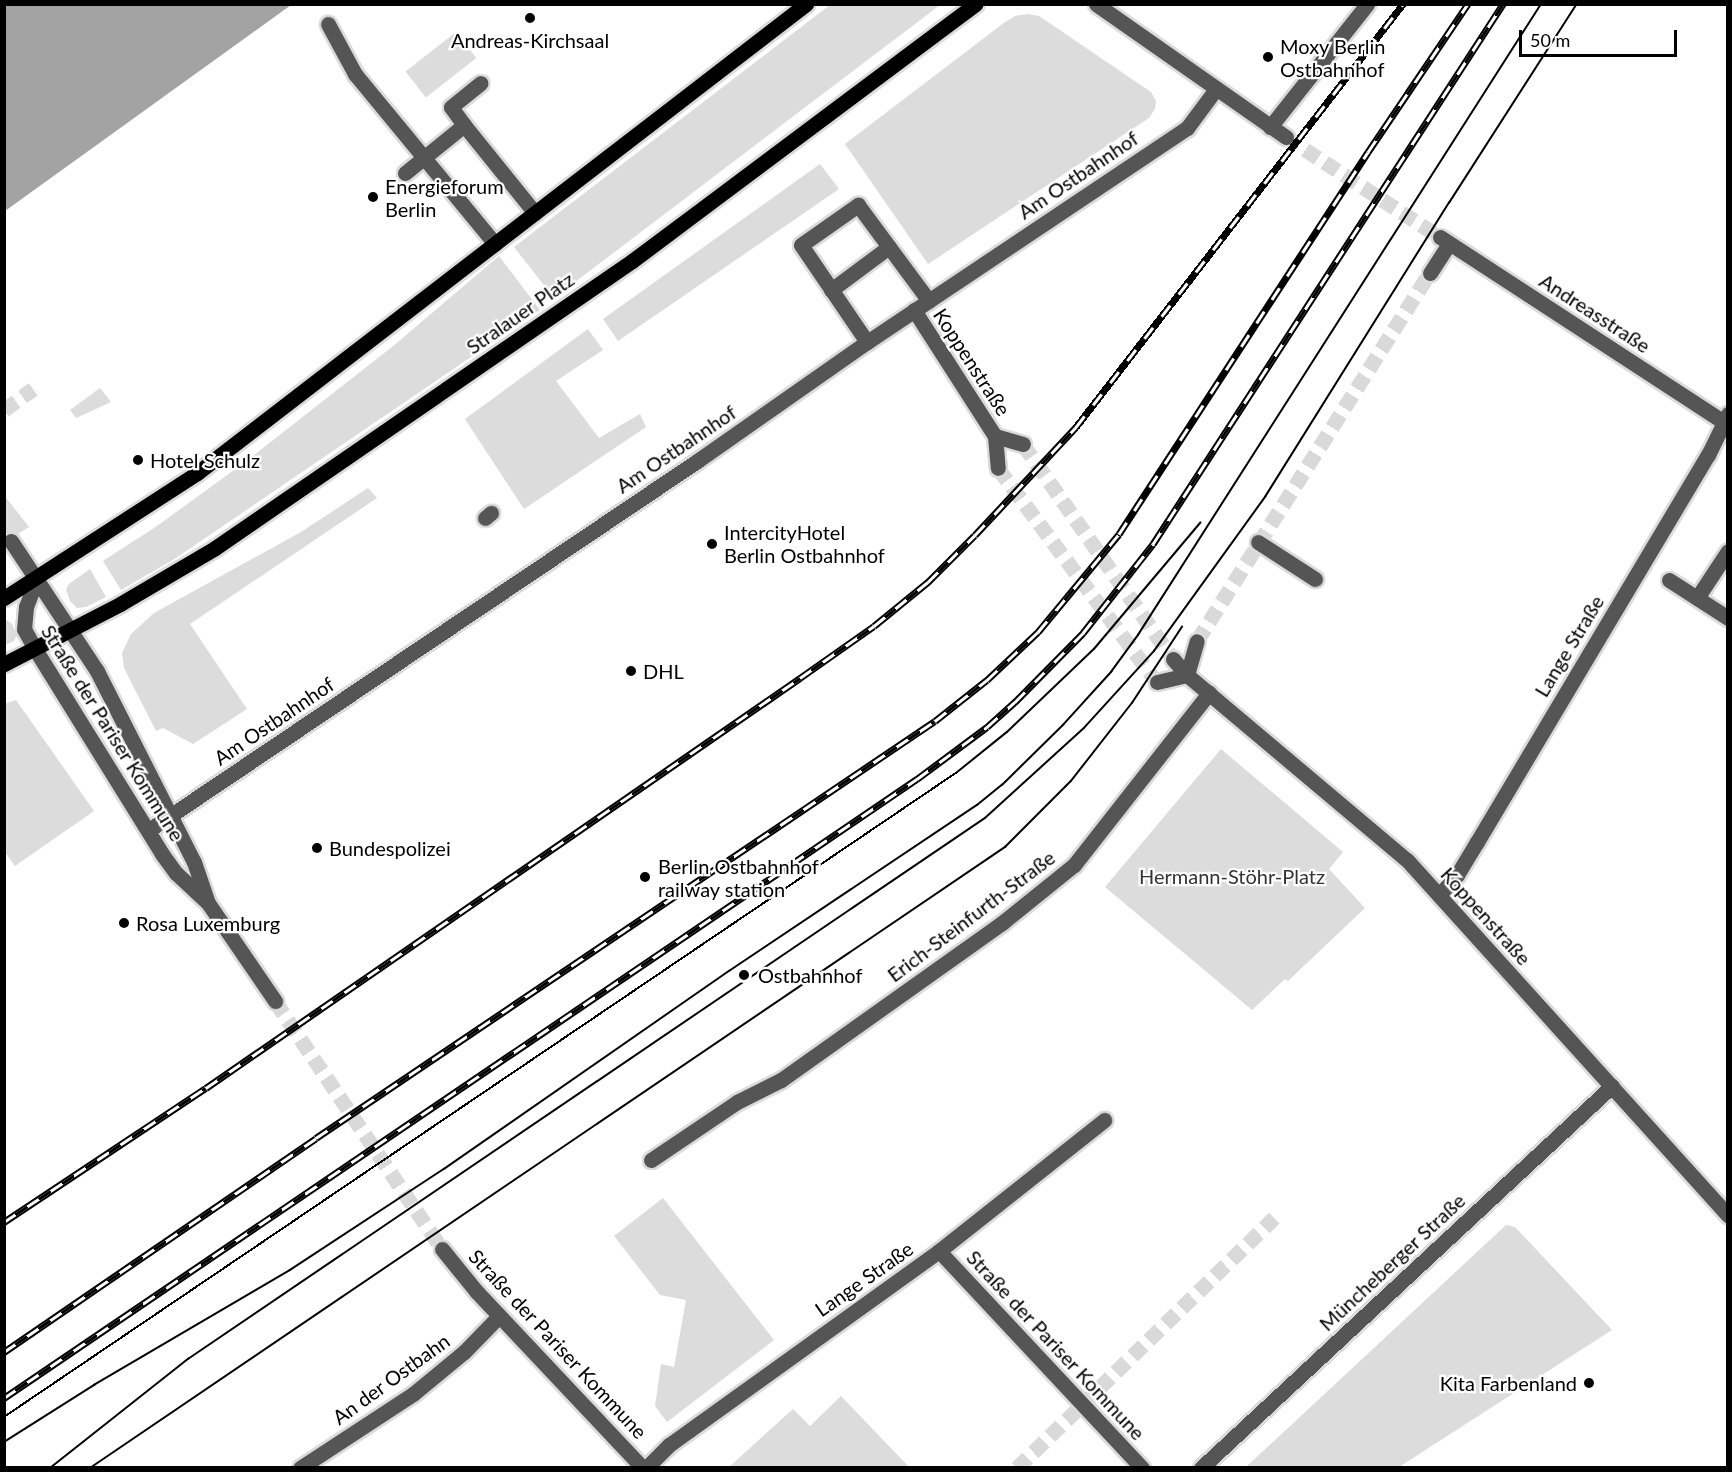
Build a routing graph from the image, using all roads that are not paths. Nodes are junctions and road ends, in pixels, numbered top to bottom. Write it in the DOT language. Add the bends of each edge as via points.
graph roads {
  1 [pos="806,4"];
  2 [pos="975,4"];
  3 [pos="1096,4"];
  4 [pos="1367,4"];
  5 [pos="328,24"];
  6 [pos="481,83"];
  7 [pos="1215,89"];
  8 [pos="464,125"];
  9 [pos="1270,127"];
  10 [pos="1286,137"];
  11 [pos="423,158"];
  12 [pos="405,173"];
  13 [pos="535,213"];
  14 [pos="495,244"];
  15 [pos="889,247"];
  16 [pos="1430,273"];
  17 [pos="831,290"];
  18 [pos="929,301"];
  19 [pos="914,310"];
  20 [pos="867,342"];
  21 [pos="1726,420"];
  22 [pos="995,436"];
  23 [pos="1023,444"];
  24 [pos="998,468"];
  25 [pos="11,541"];
  26 [pos="1258,542"];
  27 [pos="1728,551"];
  28 [pos="37,578"];
  29 [pos="1315,579"];
  30 [pos="1669,580"];
  31 [pos="4,598"];
  32 [pos="1697,598"];
  33 [pos="1728,618"];
  34 [pos="72,630"];
  35 [pos="1197,641"];
  36 [pos="35,649"];
  37 [pos="1173,659"];
  38 [pos="4,664"];
  39 [pos="1186,675"];
  40 [pos="1157,682"];
  41 [pos="1209,693"];
  42 [pos="169,816"];
  43 [pos="148,830"];
  44 [pos="1439,895"];
  45 [pos="208,903"];
  46 [pos="275,1001"];
  47 [pos="1612,1086"];
  48 [pos="1104,1120"];
  49 [pos="651,1161"];
  50 [pos="1728,1215"];
  51 [pos="442,1249"];
  52 [pos="939,1251"];
  53 [pos="499,1316"];
  54 [pos="300,1467"];
  55 [pos="644,1467"];
  56 [pos="1142,1467"];
  57 [pos="1201,1467"];
  1 -- 13 [label="main road"];
  2 -- 34 [label="main road, Stralauer Platz" via="690,219 561,310 215,548"];
  3 -- 7 [label="street"];
  4 -- 9 [label="street"];
  5 -- 11 [label="street" via="355,74"];
  6 -- 8 [label="street" via="451,107"];
  7 -- 9 [label="street"];
  7 -- 18 [label="street, Am Ostbahnhof" via="1187,128"];
  8 -- 11 [label="street"];
  8 -- 13 [label="street"];
  9 -- 10 [label="street"];
  11 -- 12 [label="street"];
  11 -- 14 [label="street"];
  13 -- 14 [label="main road"];
  14 -- 28 [label="main road" via="197,473"];
  15 -- 17 [label="street"];
  15 -- 17 [label="street" via="858,205 801,245"];
  15 -- 18 [label="street"];
  16 -- 21 [label="street, Andreasstraße" via="1444,240"];
  17 -- 20 [label="street"];
  18 -- 19 [label="street, Am Ostbahnhof"];
  19 -- 20 [label="street, Am Ostbahnhof"];
  19 -- 22 [label="street, Koppenstraße"];
  20 -- 42 [label="street, Am Ostbahnhof"];
  21 -- 44 [label="street, Lange Straße" via="1477,842"];
  22 -- 23 [label="street, Koppenstraße"];
  22 -- 24 [label="street, Koppenstraße"];
  25 -- 28 [label="street"];
  26 -- 29 [label="street"];
  27 -- 32 [label="street"];
  28 -- 31 [label="main road"];
  28 -- 34 [label="street, Straße der Pariser Kommune"];
  28 -- 36 [label="street, Straße der Pariser Kommune" via="26,607 24,629"];
  30 -- 32 [label="street"];
  32 -- 33 [label="street"];
  34 -- 36 [label="main road, Stralauer Platz"];
  34 -- 42 [label="street, Straße der Pariser Kommune" via="98,671"];
  35 -- 39 [label="street"];
  36 -- 38 [label="main road, Stralauer Platz"];
  36 -- 43 [label="street, Straße der Pariser Kommune"];
  37 -- 39 [label="street, Koppenstraße"];
  39 -- 40 [label="street"];
  39 -- 41 [label="street, Koppenstraße"];
  41 -- 44 [label="street, Koppenstraße" via="1407,860"];
  41 -- 49 [label="street, Erich-Steinfurth-Straße" via="1074,865 1002,923 781,1080 737,1102"];
  42 -- 43 [label="street, Am Ostbahnhof"];
  42 -- 45 [label="street, Straße der Pariser Kommune" via="194,862"];
  43 -- 45 [label="street, Straße der Pariser Kommune" via="176,873"];
  44 -- 47 [label="street, Koppenstraße"];
  45 -- 46 [label="street, Straße der Pariser Kommune"];
  47 -- 50 [label="street, Koppenstraße"];
  47 -- 57 [label="street, Müncheberger Straße"];
  48 -- 52 [label="street, Lange Straße"];
  51 -- 53 [label="street, Straße der Pariser Kommune"];
  52 -- 55 [label="street, Lange Straße"];
  52 -- 56 [label="street, Straße der Pariser Kommune"];
  53 -- 54 [label="street, An der Ostbahn" via="429,1381"];
  53 -- 55 [label="street, Straße der Pariser Kommune"];
}
